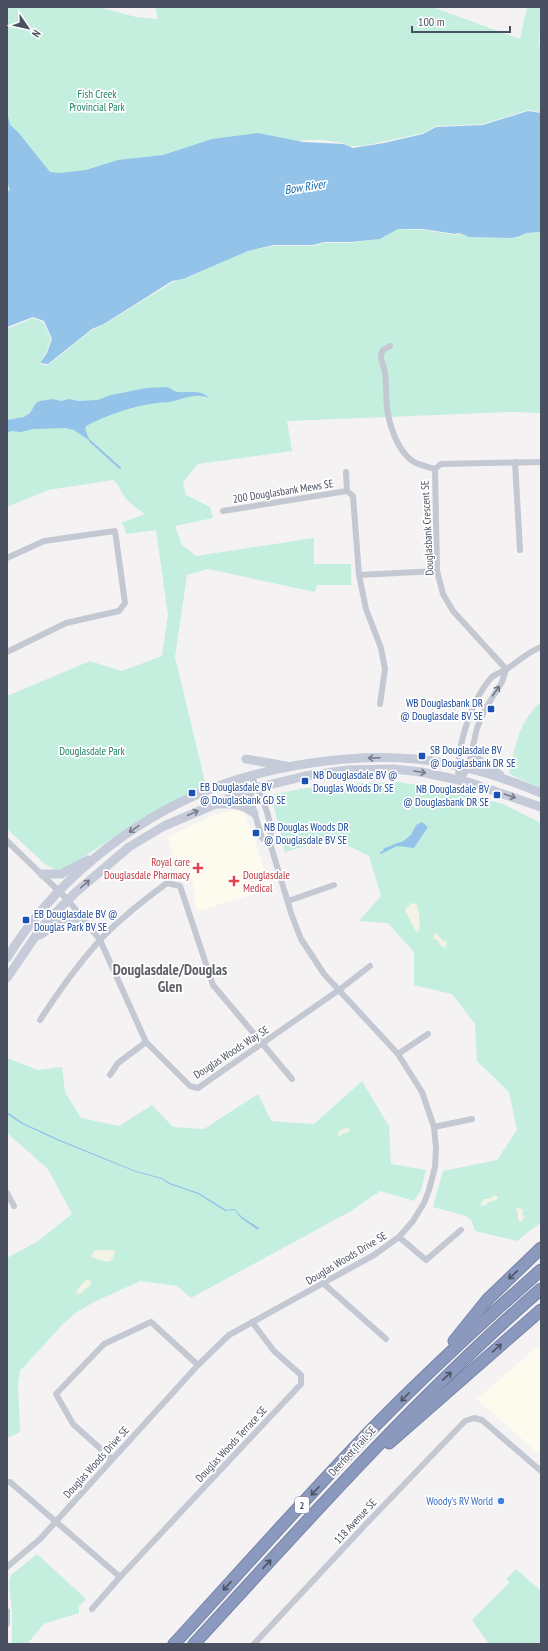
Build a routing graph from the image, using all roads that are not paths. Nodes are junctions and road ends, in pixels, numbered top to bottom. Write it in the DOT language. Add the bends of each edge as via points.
graph roads {
  1 [pos="390,346"];
  2 [pos="515,462"];
  3 [pos="541,462"];
  4 [pos="435,469"];
  5 [pos="346,472"];
  6 [pos="347,491"];
  7 [pos="223,511"];
  8 [pos="520,550"];
  9 [pos="7,558"];
  10 [pos="437,571"];
  11 [pos="359,575"];
  12 [pos="541,647"];
  13 [pos="7,652"];
  14 [pos="506,669"];
  15 [pos="380,704"];
  16 [pos="471,752"];
  17 [pos="246,760"];
  18 [pos="292,767"];
  19 [pos="457,767"];
  20 [pos="468,769"];
  21 [pos="251,776"];
  22 [pos="506,779"];
  23 [pos="459,780"];
  24 [pos="254,788"];
  25 [pos="541,793"];
  26 [pos="213,804"];
  27 [pos="541,807"];
  28 [pos="254,813"];
  29 [pos="7,841"];
  30 [pos="270,843"];
  31 [pos="97,857"];
  32 [pos="42,874"];
  33 [pos="334,885"];
  34 [pos="59,891"];
  35 [pos="68,900"];
  36 [pos="288,901"];
  37 [pos="84,920"];
  38 [pos="33,939"];
  39 [pos="100,940"];
  40 [pos="7,958"];
  41 [pos="370,966"];
  42 [pos="7,978"];
  43 [pos="339,990"];
  44 [pos="40,1020"];
  45 [pos="428,1034"];
  46 [pos="146,1042"];
  47 [pos="262,1044"];
  48 [pos="398,1054"];
  49 [pos="110,1075"];
  50 [pos="292,1079"];
  51 [pos="472,1119"];
  52 [pos="434,1127"];
  53 [pos="7,1193"];
  54 [pos="14,1206"];
  55 [pos="461,1230"];
  56 [pos="399,1237"];
  57 [pos="541,1248"];
  58 [pos="541,1270"];
  59 [pos="324,1284"];
  60 [pos="541,1289"];
  61 [pos="541,1310"];
  62 [pos="252,1322"];
  63 [pos="386,1339"];
  64 [pos="198,1365"];
  65 [pos="432,1369"];
  66 [pos="112,1459"];
  67 [pos="541,1472"];
  68 [pos="7,1482"];
  69 [pos="332,1494"];
  70 [pos="56,1521"];
  71 [pos="7,1567"];
  72 [pos="120,1577"];
  73 [pos="92,1609"];
  74 [pos="7,1611"];
  75 [pos="7,1624"];
  76 [pos="174,1644"];
  77 [pos="194,1644"];
  78 [pos="254,1644"];
  1 -- 4 [label="street" via="383,350 380,359 385,372 388,414 394,433 406,456"];
  2 -- 3 [label="street, Douglasbank Crescent SE"];
  2 -- 4 [label="street, Douglasbank Crescent SE" via="441,464"];
  2 -- 8 [label="street"];
  4 -- 10 [label="street, Douglasbank Crescent SE"];
  5 -- 6 [label="street, 200 Douglasbank Mews SE"];
  6 -- 7 [label="street, 200 Douglasbank Mews SE"];
  6 -- 11 [label="street, 200 Douglasbank Mews SE" via="353,496"];
  9 -- 13 [label="street" via="44,541 115,531 125,603 119,611 66,623"];
  10 -- 11 [label="street"];
  10 -- 14 [label="street, Douglasbank Crescent SE" via="444,594 453,611"];
  11 -- 15 [label="street, 200 Douglasbank Mews SE" via="366,608 385,669"];
  12 -- 14 [label="street"];
  16 -- 14 [label="street, one-way" via="484,711 502,682"];
  14 -- 19 [label="street" via="492,676 480,693 467,722"];
  16 -- 20 [label="street"];
  16 -- 22 [label="street" via="483,764"];
  17 -- 18 [label="street"];
  19 -- 18 [label="street, one-way" via="415,759 378,758 320,762"];
  18 -- 21 [label="street"];
  19 -- 20 [label="street"];
  19 -- 23 [label="street"];
  20 -- 22 [label="street"];
  20 -- 23 [label="street"];
  21 -- 24 [label="street, Douglas Woods Drive SE"];
  21 -- 31 [label="street, one-way" via="208,790 172,807 147,821"];
  22 -- 25 [label="street"];
  24 -- 23 [label="street, one-way" via="305,776 348,770 394,769"];
  23 -- 27 [label="street, one-way"];
  24 -- 26 [label="street"];
  24 -- 28 [label="street, Douglas Woods Drive SE" via="251,801"];
  24 -- 30 [label="street, Douglas Woods Drive SE" via="263,798 272,834"];
  26 -- 28 [label="street" via="234,803"];
  35 -- 26 [label="street, one-way" via="129,847 164,826"];
  28 -- 30 [label="street, Douglas Woods Drive SE" via="262,838"];
  29 -- 32 [label="street, Douglas Woods Way SE"];
  30 -- 36 [label="street, Douglas Woods Drive SE"];
  31 -- 32 [label="street" via="61,874"];
  31 -- 34 [label="street"];
  32 -- 34 [label="street, Douglas Woods Way SE"];
  33 -- 36 [label="street"];
  34 -- 35 [label="street, Douglas Woods Way SE"];
  34 -- 40 [label="street"];
  35 -- 37 [label="street, Douglas Woods Way SE"];
  35 -- 38 [label="street"];
  36 -- 43 [label="street, Douglas Woods Drive SE" via="301,939 324,974"];
  37 -- 38 [label="street" via="75,917 65,918"];
  37 -- 39 [label="street, Douglas Woods Way SE"];
  38 -- 42 [label="street"];
  39 -- 44 [label="street" via="64,982"];
  39 -- 46 [label="street, Douglas Woods Way SE"];
  39 -- 47 [label="street" via="143,901 168,883 180,886 213,985"];
  41 -- 43 [label="street, Douglas Woods Way SE"];
  43 -- 47 [label="street, Douglas Woods Way SE"];
  43 -- 48 [label="street, Douglas Woods Drive SE"];
  45 -- 48 [label="street"];
  46 -- 47 [label="street, Douglas Woods Way SE" via="190,1086 198,1088"];
  46 -- 49 [label="street" via="118,1063"];
  47 -- 50 [label="street"];
  48 -- 52 [label="street, Douglas Woods Drive SE" via="422,1092"];
  51 -- 52 [label="street"];
  52 -- 56 [label="street, Douglas Woods Drive SE" via="436,1148 429,1190 414,1221"];
  53 -- 54 [label="street"];
  55 -- 56 [label="street" via="426,1260"];
  56 -- 59 [label="street, Douglas Woods Drive SE"];
  57 -- 65 [label="highway, one-way" via="487,1300"];
  58 -- 65 [label="highway, Deerfoot Trail SE / 2"];
  59 -- 62 [label="street, Douglas Woods Drive SE"];
  59 -- 63 [label="street"];
  69 -- 60 [label="highway, Deerfoot Trail SE / 2, one-way" via="442,1380"];
  69 -- 61 [label="highway, one-way"];
  62 -- 64 [label="street, Douglas Woods Drive SE" via="229,1335"];
  62 -- 72 [label="street, Douglas Woods Terrace SE" via="274,1351 301,1375 301,1384"];
  64 -- 66 [label="street, Douglas Woods Drive SE"];
  64 -- 66 [label="street" via="151,1322 104,1344 56,1394 73,1424"];
  65 -- 76 [label="highway, Deerfoot Trail SE / 2, one-way" via="364,1438"];
  66 -- 70 [label="street, Douglas Woods Drive SE"];
  67 -- 78 [label="street, 118 Avenue SE" via="482,1420 474,1418 465,1421"];
  68 -- 70 [label="street"];
  77 -- 69 [label="highway, Deerfoot Trail SE / 2, one-way"];
  70 -- 71 [label="street, Douglas Woods Drive SE" via="40,1539"];
  70 -- 72 [label="street"];
  72 -- 73 [label="street, Douglas Woods Terrace SE"];
  74 -- 75 [label="street"];
}
